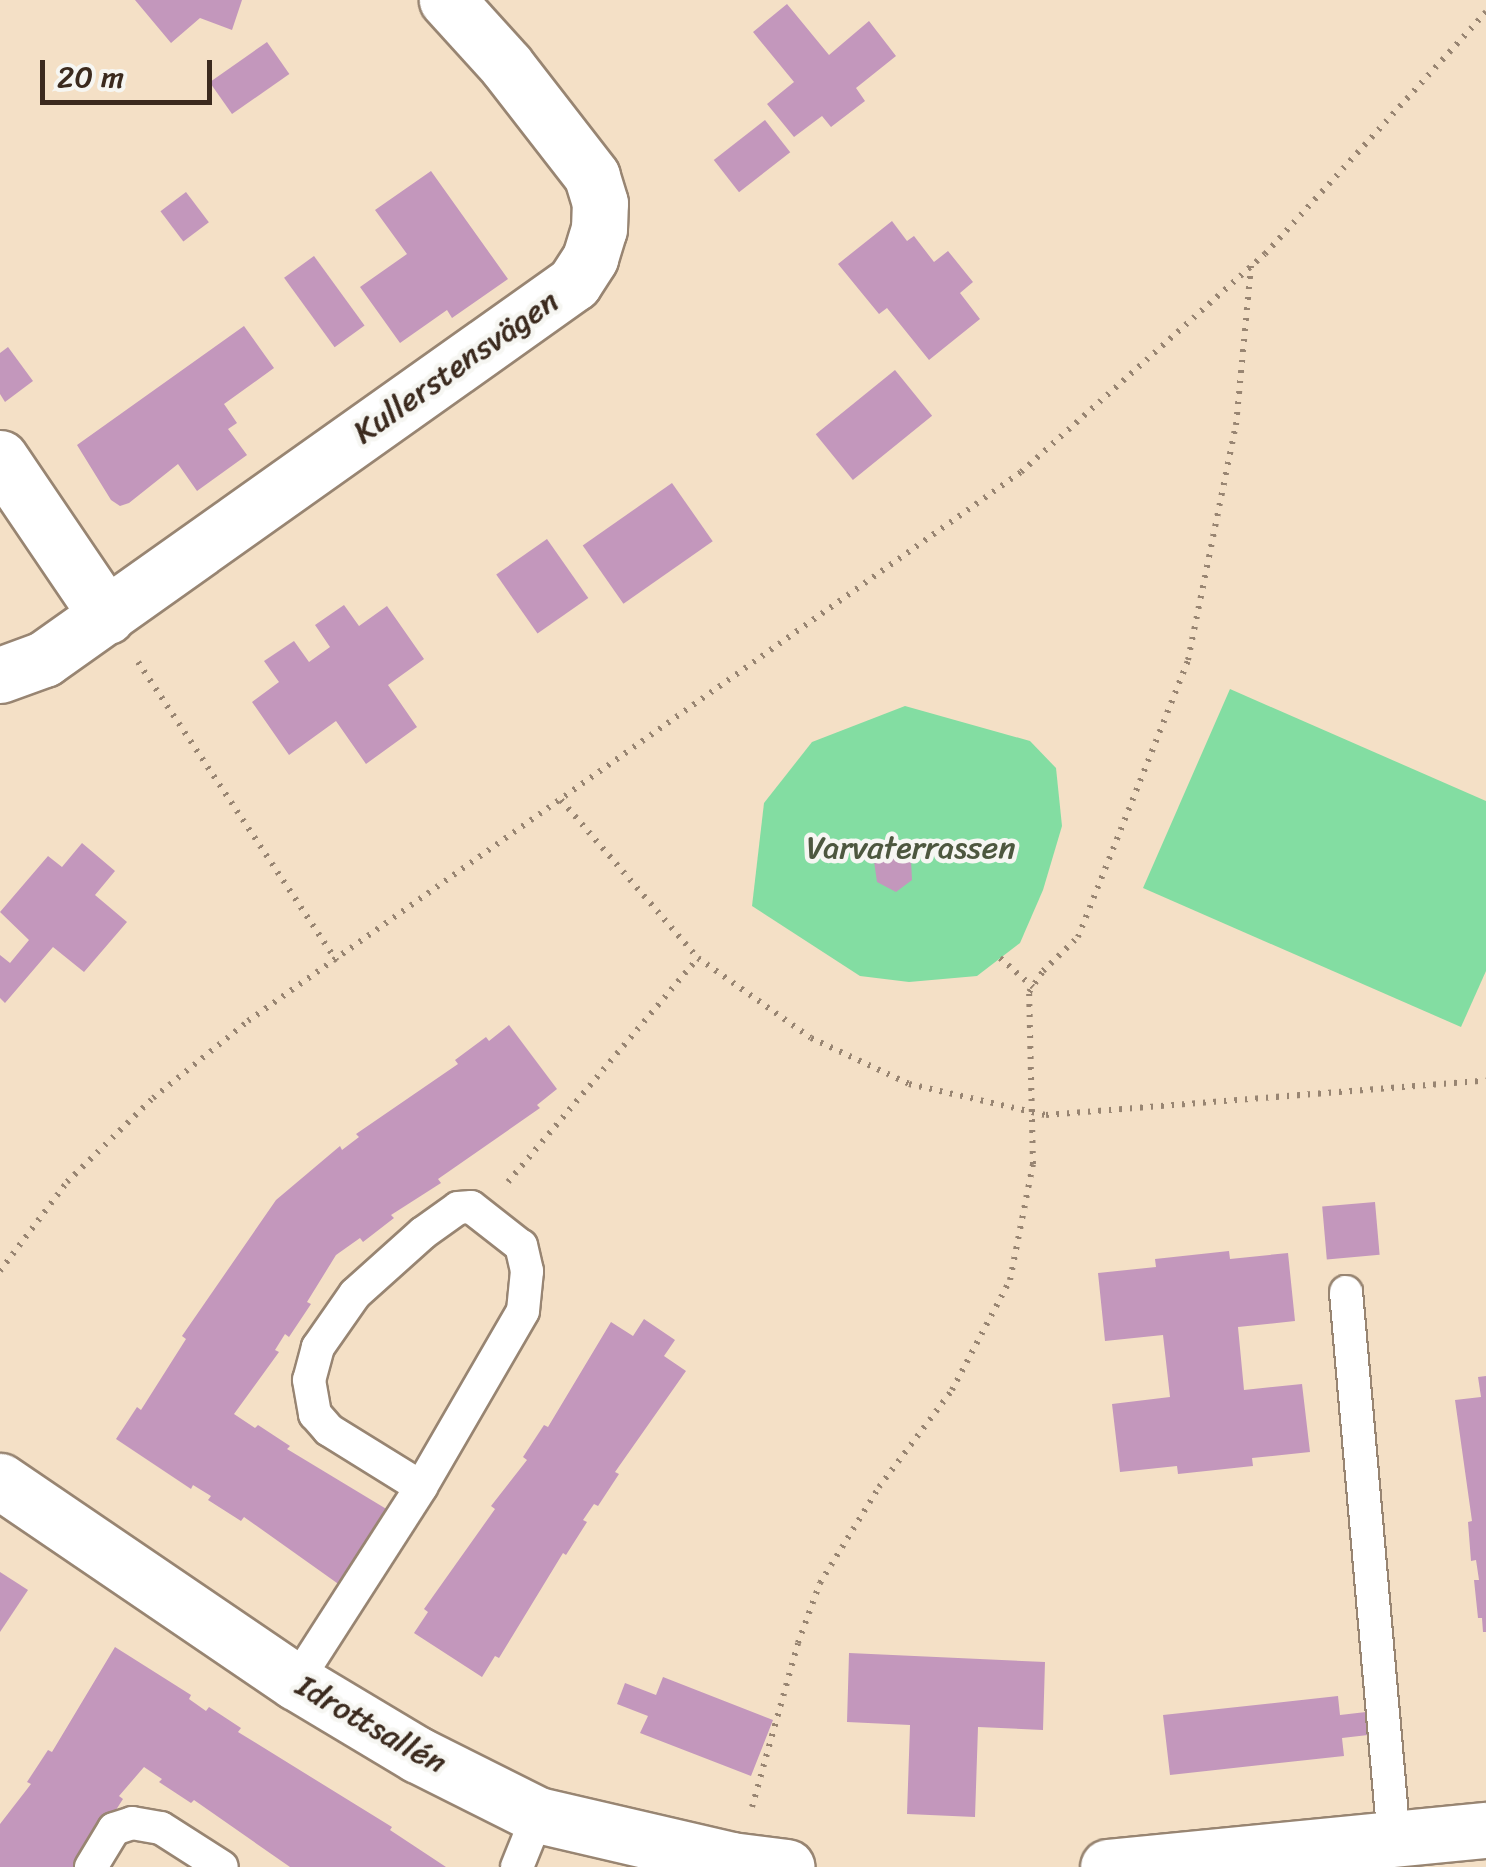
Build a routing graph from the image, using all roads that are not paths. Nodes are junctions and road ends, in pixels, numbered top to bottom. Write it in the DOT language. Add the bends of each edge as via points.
graph roads {
  1 [pos="447,0"];
  2 [pos="0,458"];
  3 [pos="107,616"];
  4 [pos="0,675"];
  5 [pos="1346,1292"];
  6 [pos="0,1481"];
  7 [pos="421,1487"];
  8 [pos="296,1682"];
  9 [pos="538,1816"];
  10 [pos="1486,1830"];
  11 [pos="1394,1840"];
  12 [pos="1310,1858"];
  13 [pos="748,1864"];
  14 [pos="92,1867"];
  15 [pos="222,1867"];
  16 [pos="517,1867"];
  17 [pos="1108,1867"];
  1 -- 3 [label="street, Kullerstensvägen" via="592,176 600,203 590,258 574,283"];
  2 -- 3 [label="street"];
  3 -- 4 [label="street, Kullerstensvägen" via="44,659"];
  5 -- 11 [label="lane"];
  6 -- 8 [label="street, Idrottsallén"];
  7 -- 7 [label="lane" via="522,1310 527,1272 521,1246 482,1212 458,1208 376,1274 325,1336 309,1380 308,1398 329,1430"];
  7 -- 8 [label="lane"];
  8 -- 9 [label="street, Idrottsallén"];
  9 -- 13 [label="street, Idrottsallén"];
  9 -- 16 [label="lane"];
  10 -- 11 [label="street"];
  11 -- 12 [label="street"];
  12 -- 17 [label="street"];
  14 -- 15 [label="lane" via="114,1829 132,1822 161,1828"];
}
